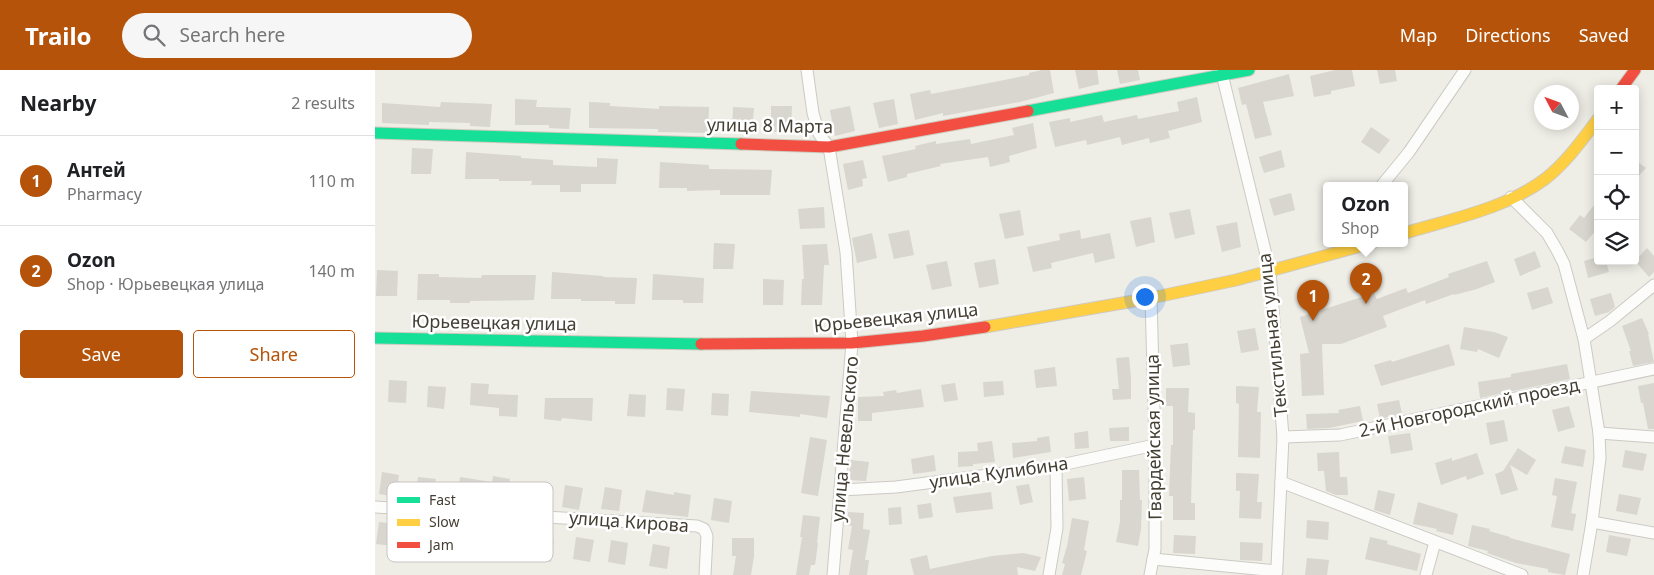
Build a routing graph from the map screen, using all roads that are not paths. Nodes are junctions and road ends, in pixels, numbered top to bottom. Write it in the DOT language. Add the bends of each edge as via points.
graph roads {
  1 [pos="807,70"];
  2 [pos="1249,70"];
  3 [pos="1465,70"];
  4 [pos="1635,70"];
  5 [pos="1221,72"];
  6 [pos="1624,85"];
  7 [pos="1594,125"];
  8 [pos="375,133"];
  9 [pos="829,147"];
  10 [pos="1384,182"];
  11 [pos="1511,197"];
  12 [pos="1408,232"];
  13 [pos="1349,247"];
  14 [pos="1270,271"];
  15 [pos="1654,285"];
  16 [pos="1151,298"];
  17 [pos="375,338"];
  18 [pos="1584,339"];
  19 [pos="852,344"];
  20 [pos="1654,369"];
  21 [pos="1591,382"];
  22 [pos="1599,433"];
  23 [pos="1283,437"];
  24 [pos="1654,437"];
  25 [pos="1155,444"];
  26 [pos="1056,466"];
  27 [pos="1281,482"];
  28 [pos="841,490"];
  29 [pos="553,518"];
  30 [pos="1592,522"];
  31 [pos="1654,533"];
  32 [pos="1435,542"];
  33 [pos="1153,559"];
  34 [pos="1276,573"];
  35 [pos="705,575"];
  36 [pos="833,575"];
  37 [pos="1049,575"];
  38 [pos="1150,575"];
  39 [pos="1426,575"];
  40 [pos="1522,575"];
  41 [pos="1583,575"];
  1 -- 9 [label="street, улица Невельского" via="819,134"];
  2 -- 5 [label="main road, улица 8 Марта"];
  3 -- 10 [label="street"];
  4 -- 6 [label="main road"];
  5 -- 9 [label="main road, улица 8 Марта"];
  5 -- 14 [label="street, Текстильная улица"];
  7 -- 11 [label="main road" via="1554,171 1535,186"];
  8 -- 9 [label="main road, улица 8 Марта"];
  9 -- 19 [label="street, улица Невельского" via="846,252"];
  11 -- 12 [label="main road"];
  11 -- 18 [label="street" via="1547,233 1557,250 1564,264"];
  13 -- 14 [label="main road, Юрьевецкая улица"];
  14 -- 16 [label="main road, Юрьевецкая улица"];
  14 -- 23 [label="street, Текстильная улица"];
  15 -- 18 [label="street"];
  16 -- 19 [label="main road, Юрьевецкая улица" via="1029,320"];
  16 -- 25 [label="street, Гвардейская улица"];
  17 -- 19 [label="main road, Юрьевецкая улица"];
  18 -- 21 [label="street"];
  19 -- 28 [label="street, улица Невельского"];
  20 -- 21 [label="street, 2-й Новгородский проезд"];
  21 -- 22 [label="street"];
  21 -- 23 [label="street, 2-й Новгородский проезд" via="1340,436"];
  22 -- 24 [label="street"];
  22 -- 30 [label="street" via="1600,458"];
  23 -- 27 [label="street, Текстильная улица"];
  25 -- 26 [label="street, улица Кулибина"];
  25 -- 33 [label="street, Гвардейская улица"];
  26 -- 28 [label="street, улица Кулибина" via="896,487"];
  26 -- 37 [label="street" via="1057,528"];
  27 -- 32 [label="street"];
  27 -- 34 [label="street, Текстильная улица"];
  28 -- 36 [label="street, улица Невельского"];
  29 -- 35 [label="street, улица Кирова" via="697,526 707,536"];
  30 -- 31 [label="street"];
  30 -- 41 [label="street"];
  32 -- 39 [label="street"];
  32 -- 40 [label="street"];
  33 -- 34 [label="street"];
  33 -- 38 [label="street, Гвардейская улица"];
}
